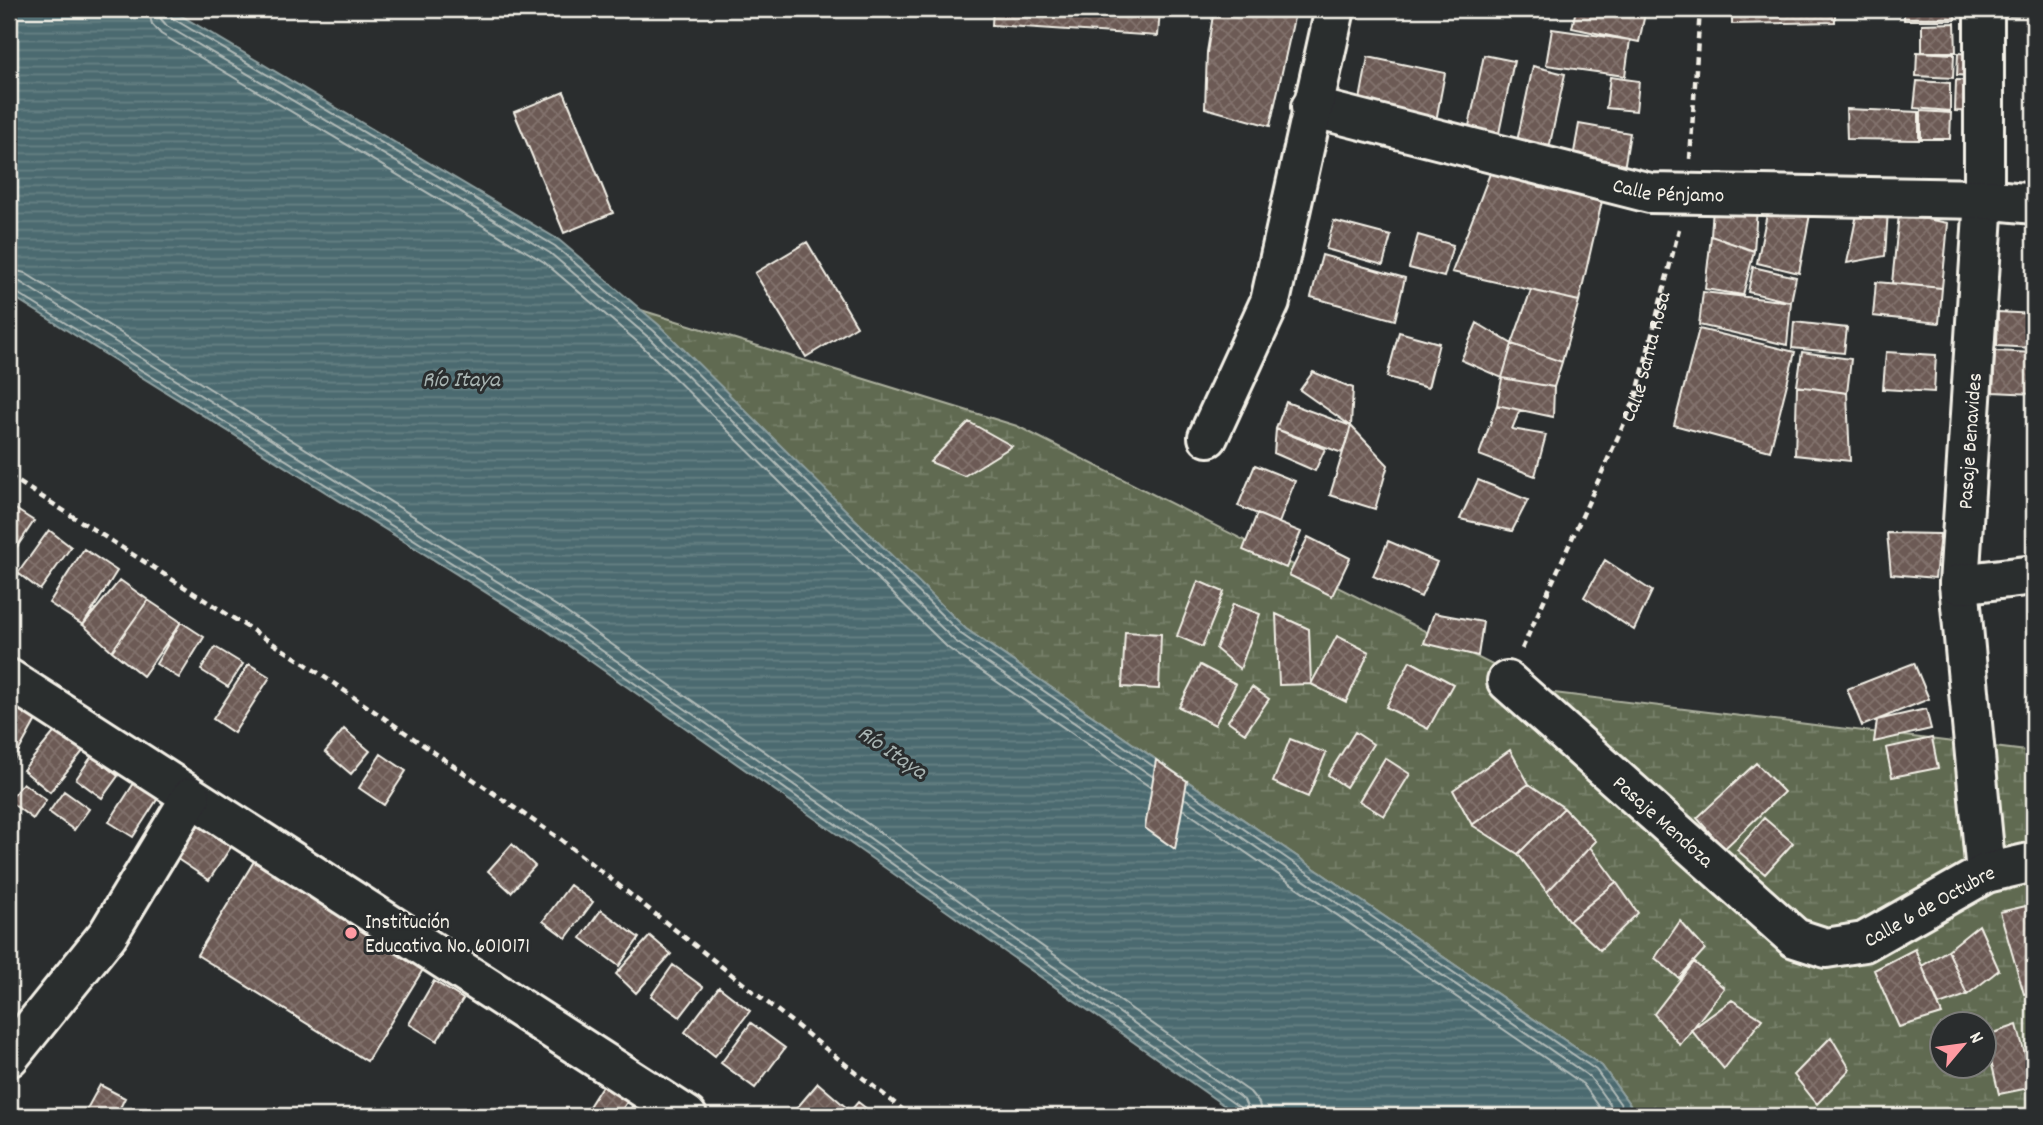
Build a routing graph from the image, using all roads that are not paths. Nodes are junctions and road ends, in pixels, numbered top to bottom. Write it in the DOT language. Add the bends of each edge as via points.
graph roads {
  1 [pos="1335,9"];
  2 [pos="1984,9"];
  3 [pos="1311,107"];
  4 [pos="1984,199"];
  5 [pos="2034,204"];
  6 [pos="1208,438"];
  7 [pos="2034,575"];
  8 [pos="1959,584"];
  9 [pos="9,679"];
  10 [pos="1507,681"];
  11 [pos="191,797"];
  12 [pos="2034,862"];
  13 [pos="1986,873"];
  14 [pos="1826,948"];
  15 [pos="9,1057"];
  16 [pos="687,1116"];
  1 -- 3 [label="street"];
  2 -- 4 [label="street, Pasaje Benavides"];
  3 -- 4 [label="street, Calle Pénjamo" via="1650,193"];
  3 -- 6 [label="street" via="1270,302"];
  4 -- 5 [label="street, Calle Pénjamo"];
  4 -- 8 [label="street, Pasaje Benavides"];
  7 -- 8 [label="street"];
  8 -- 13 [label="street, Pasaje Benavides"];
  9 -- 11 [label="street"];
  10 -- 14 [label="street, Pasaje Mendoza" via="1795,938"];
  11 -- 15 [label="street" via="108,934"];
  11 -- 16 [label="street"];
  12 -- 13 [label="street, Calle 6 de Octubre"];
  13 -- 14 [label="street, Calle 6 de Octubre" via="1864,942"];
}
